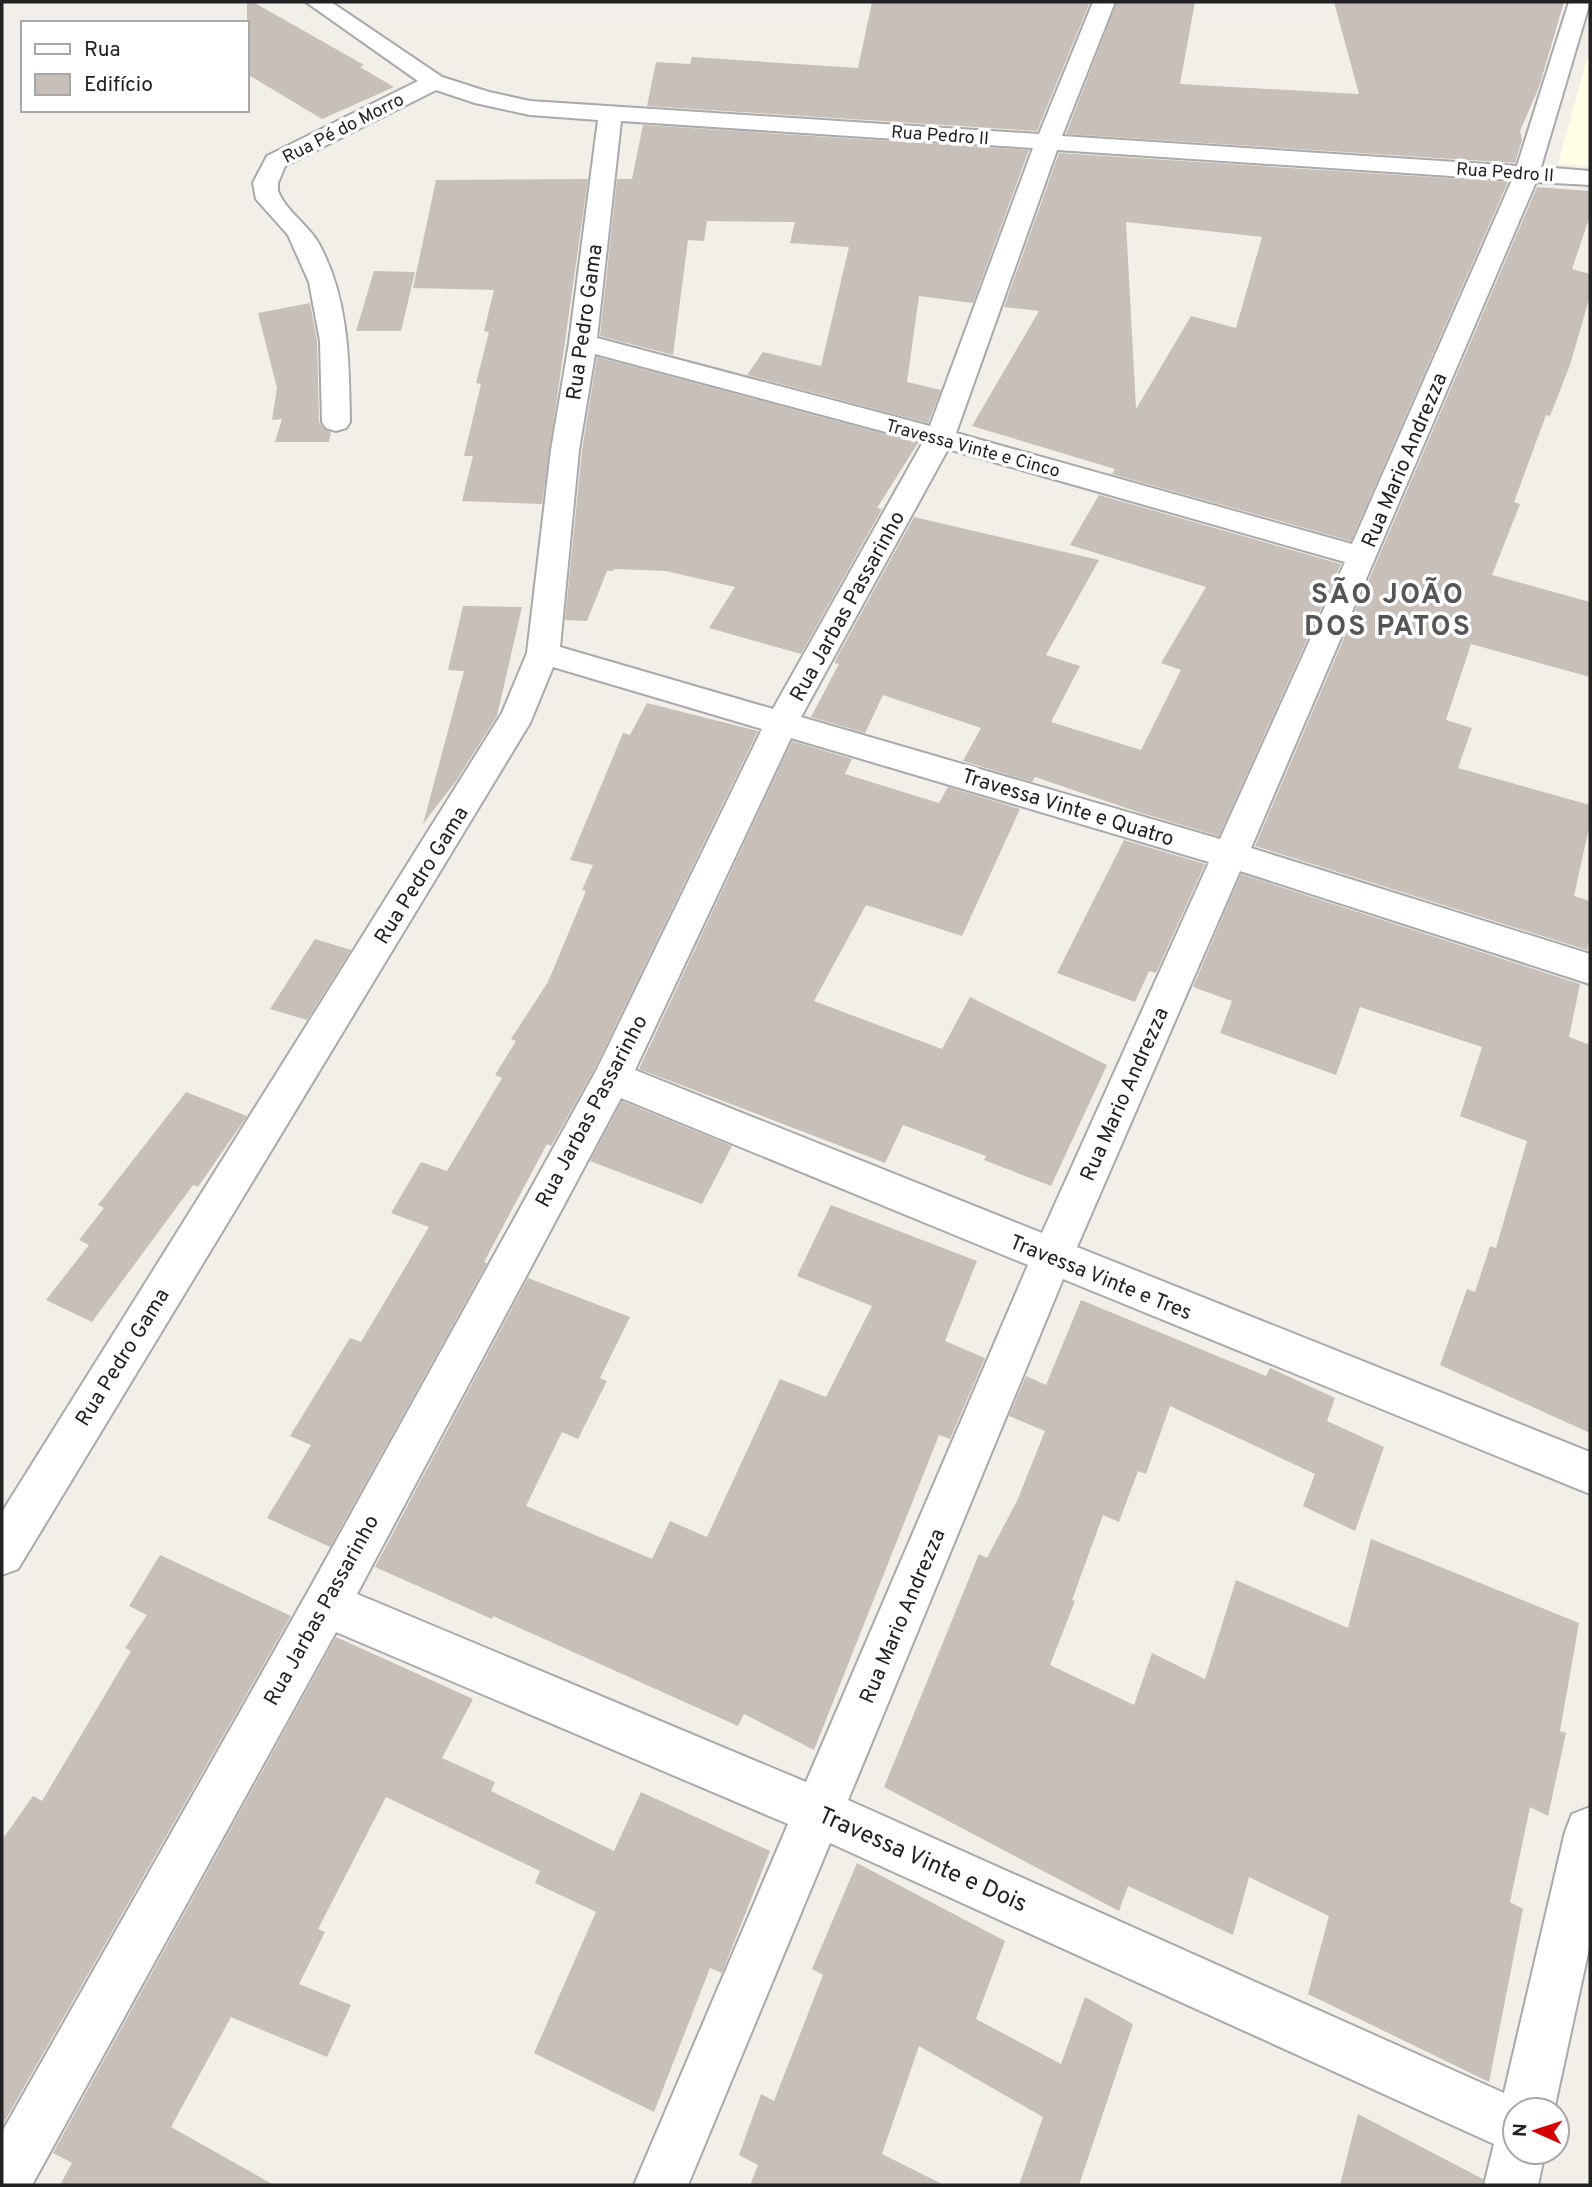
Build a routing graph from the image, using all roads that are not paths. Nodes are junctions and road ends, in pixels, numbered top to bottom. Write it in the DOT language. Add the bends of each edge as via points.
graph roads {
  1 [pos="317,2"];
  2 [pos="1104,2"];
  3 [pos="1580,2"];
  4 [pos="434,82"];
  5 [pos="610,115"];
  6 [pos="1048,141"];
  7 [pos="1527,174"];
  8 [pos="1590,178"];
  9 [pos="583,343"];
  10 [pos="336,422"];
  11 [pos="940,438"];
  12 [pos="1362,557"];
  13 [pos="543,653"];
  14 [pos="782,722"];
  15 [pos="1231,855"];
  16 [pos="1590,969"];
  17 [pos="612,1078"];
  18 [pos="1052,1257"];
  19 [pos="1590,1473"];
  20 [pos="2,1553"];
  21 [pos="326,1604"];
  22 [pos="820,1813"];
  23 [pos="1590,1832"];
  24 [pos="1530,2096"];
  25 [pos="1501,2120"];
  26 [pos="1515,2166"];
  27 [pos="2,2185"];
  28 [pos="661,2185"];
  29 [pos="1511,2185"];
  1 -- 4 [label="street, Rua Pedro II"];
  2 -- 6 [label="street, Rua Jarbas Passarinho"];
  3 -- 7 [label="street, Rua Mario Andrezza"];
  4 -- 5 [label="street, Rua Pedro II" via="530,108"];
  4 -- 10 [label="street, Rua Pé do Morro" via="276,160 263,185 266,197 299,232 316,265 329,308"];
  5 -- 6 [label="street, Rua Pedro II"];
  5 -- 9 [label="street, Rua Pedro Gama"];
  6 -- 7 [label="street, Rua Pedro II"];
  6 -- 11 [label="street, Rua Jarbas Passarinho"];
  7 -- 8 [label="street, Rua Pedro II"];
  7 -- 12 [label="street, Rua Mario Andrezza"];
  9 -- 11 [label="street, Travessa Vinte e Cinco"];
  9 -- 13 [label="street, Rua Pedro Gama" via="565,450"];
  11 -- 12 [label="street, Travessa Vinte e Cinco"];
  11 -- 14 [label="street, Rua Jarbas Passarinho"];
  12 -- 15 [label="street, Rua Mario Andrezza"];
  13 -- 14 [label="street, Travessa Vinte e Quatro"];
  13 -- 20 [label="street, Rua Pedro Gama" via="512,726"];
  14 -- 15 [label="street, Travessa Vinte e Quatro"];
  14 -- 17 [label="street, Rua Jarbas Passarinho"];
  15 -- 16 [label="street, Travessa Vinte e Quatro"];
  15 -- 18 [label="street, Rua Mario Andrezza"];
  17 -- 18 [label="street, Travessa Vinte e Tres"];
  17 -- 21 [label="street, Rua Jarbas Passarinho"];
  18 -- 19 [label="street, Travessa Vinte e Tres"];
  18 -- 22 [label="street, Rua Mario Andrezza"];
  21 -- 22 [label="street, Travessa Vinte e Dois"];
  21 -- 27 [label="street, Rua Jarbas Passarinho"];
  22 -- 25 [label="street, Travessa Vinte e Dois"];
  22 -- 28 [label="street, Rua Mario Andrezza"];
  23 -- 24 [label="street"];
  26 -- 29 [label="street"];
}
